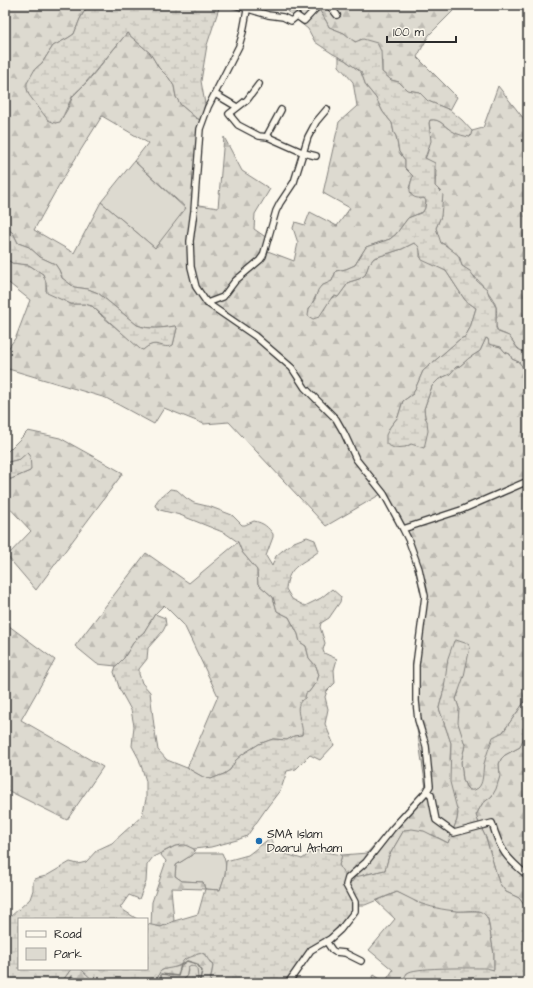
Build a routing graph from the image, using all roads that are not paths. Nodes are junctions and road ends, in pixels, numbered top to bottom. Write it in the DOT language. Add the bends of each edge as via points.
graph roads {
  1 [pos="235,5"];
  2 [pos="319,5"];
  3 [pos="329,5"];
  4 [pos="248,7"];
  5 [pos="337,15"];
  6 [pos="259,84"];
  7 [pos="216,94"];
  8 [pos="237,107"];
  9 [pos="327,109"];
  10 [pos="281,110"];
  11 [pos="268,137"];
  12 [pos="304,153"];
  13 [pos="316,156"];
  14 [pos="207,303"];
  15 [pos="528,481"];
  16 [pos="404,529"];
  17 [pos="427,791"];
  18 [pos="528,876"];
  19 [pos="326,941"];
  20 [pos="361,961"];
  21 [pos="288,983"];
  1 -- 4 [label="street"];
  2 -- 4 [label="street" via="304,21 298,16 291,21"];
  3 -- 5 [label="street"];
  4 -- 7 [label="street" via="239,46"];
  6 -- 8 [label="street" via="247,100"];
  7 -- 8 [label="street"];
  7 -- 14 [label="street" via="200,129 190,241 191,268 196,287"];
  8 -- 11 [label="street" via="229,114 238,124 259,136"];
  9 -- 12 [label="street" via="312,129"];
  10 -- 11 [label="street"];
  11 -- 12 [label="street"];
  12 -- 13 [label="street"];
  12 -- 14 [label="street" via="294,182 276,211 263,256 235,281 224,297"];
  14 -- 16 [label="street" via="256,336 292,368 305,388 336,419 356,459 384,494"];
  15 -- 16 [label="street" via="461,510"];
  16 -- 17 [label="street" via="419,569 425,596 416,665 416,701 418,720 426,746 430,783"];
  17 -- 18 [label="street" via="431,795 436,820 454,834 492,823 498,843 512,862"];
  17 -- 19 [label="street" via="366,862 348,878 346,885 355,902 355,911 340,930"];
  19 -- 20 [label="street" via="335,952 345,953"];
  19 -- 21 [label="street" via="311,950"];
}
